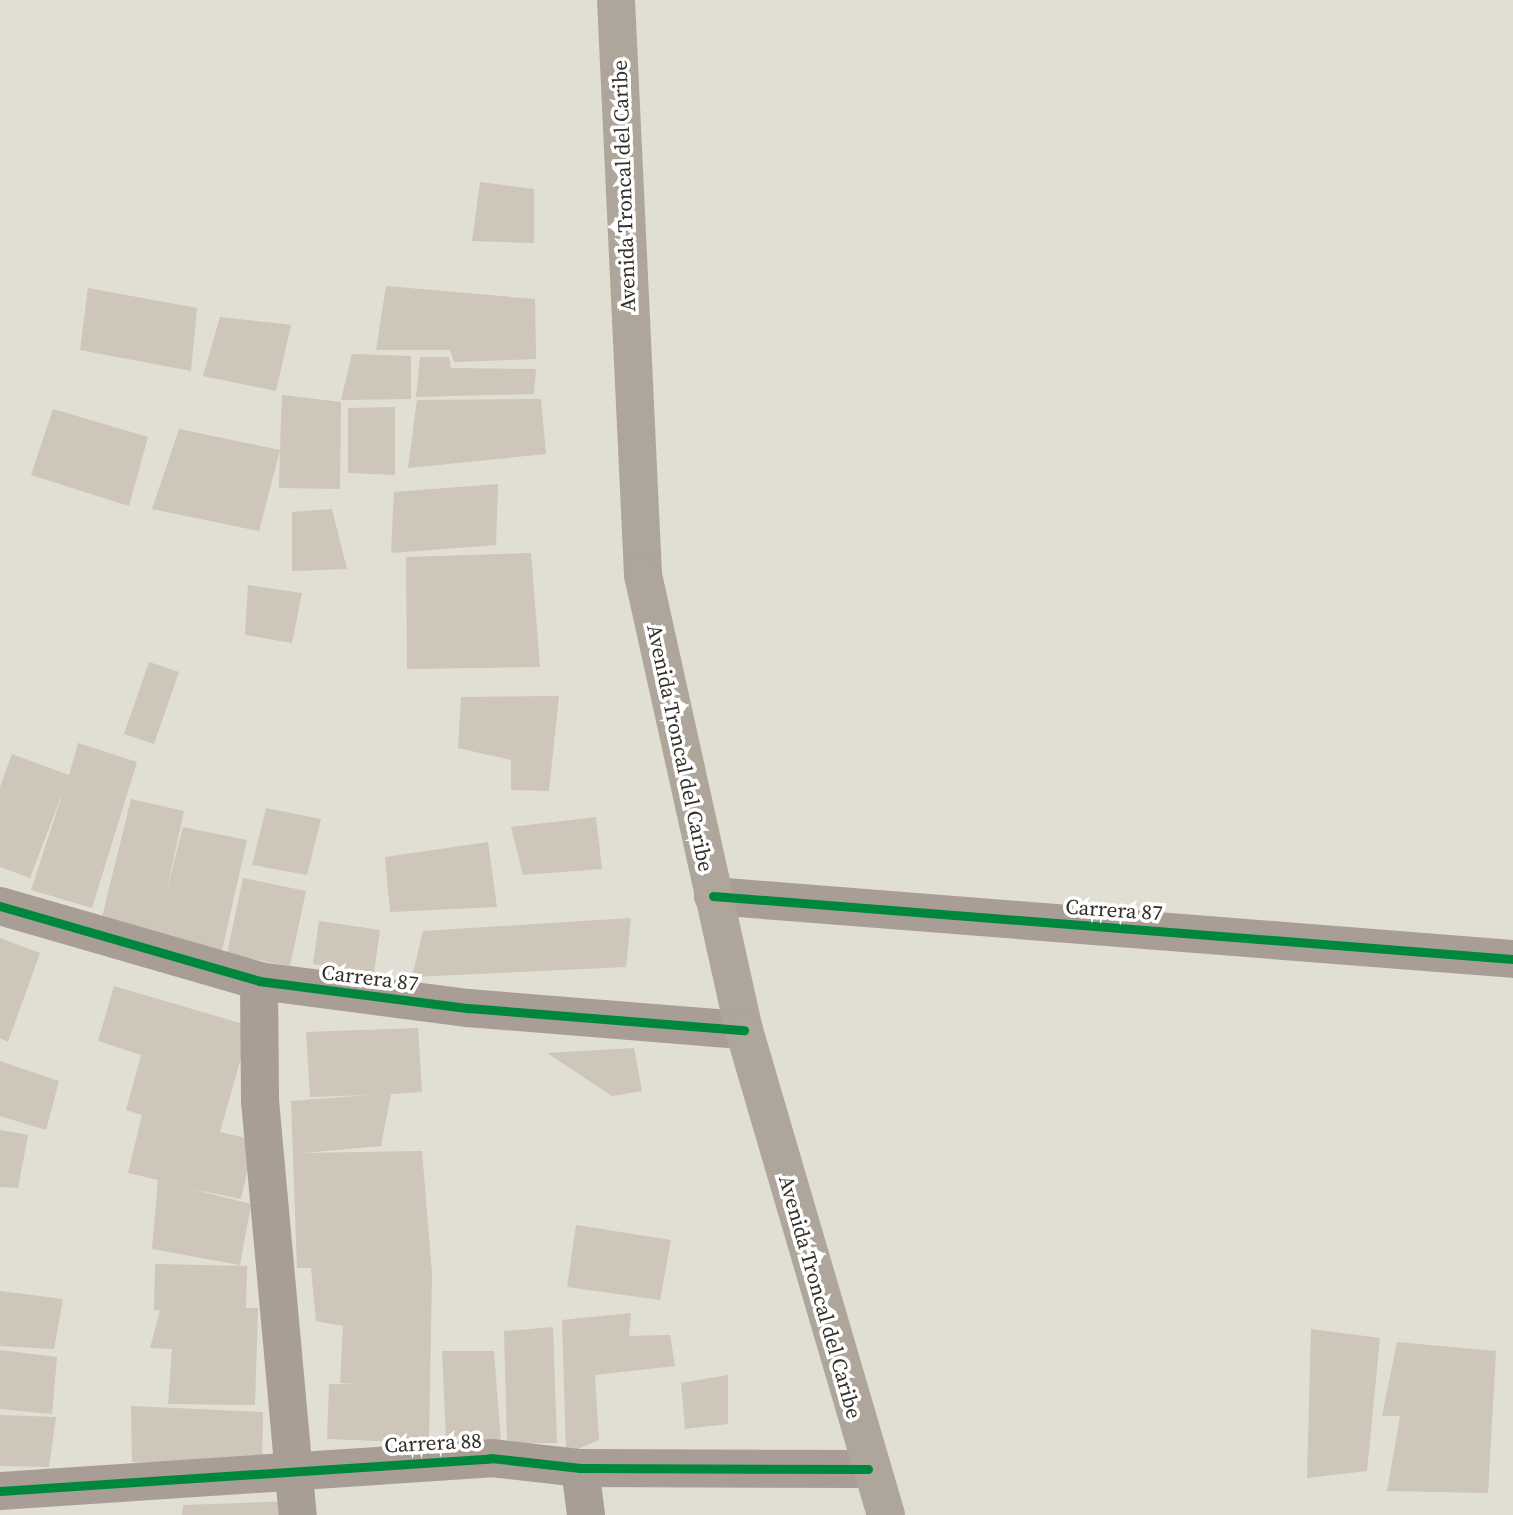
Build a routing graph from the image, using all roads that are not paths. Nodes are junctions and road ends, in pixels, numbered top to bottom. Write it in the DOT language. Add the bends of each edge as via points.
graph roads {
  1 [pos="616,0"];
  2 [pos="713,896"];
  3 [pos="0,906"];
  4 [pos="1513,959"];
  5 [pos="259,981"];
  6 [pos="744,1030"];
  7 [pos="294,1468"];
  8 [pos="580,1468"];
  9 [pos="868,1469"];
  10 [pos="0,1491"];
  11 [pos="298,1515"];
  12 [pos="586,1515"];
  13 [pos="886,1515"];
  1 -- 2 [label="highway, Avenida Troncal del Caribe" via="643,575"];
  2 -- 4 [label="street, Carrera 87"];
  2 -- 6 [label="highway, Avenida Troncal del Caribe"];
  3 -- 5 [label="street, Carrera 87"];
  5 -- 6 [label="street, Carrera 87" via="468,1009"];
  5 -- 7 [label="street" via="260,1101"];
  6 -- 9 [label="highway, Avenida Troncal del Caribe"];
  7 -- 8 [label="street, Carrera 88" via="491,1458"];
  7 -- 10 [label="street, Carrera 88"];
  7 -- 11 [label="street"];
  8 -- 9 [label="street, Carrera 88"];
  8 -- 12 [label="street"];
  9 -- 13 [label="highway, Avenida Troncal del Caribe"];
}
